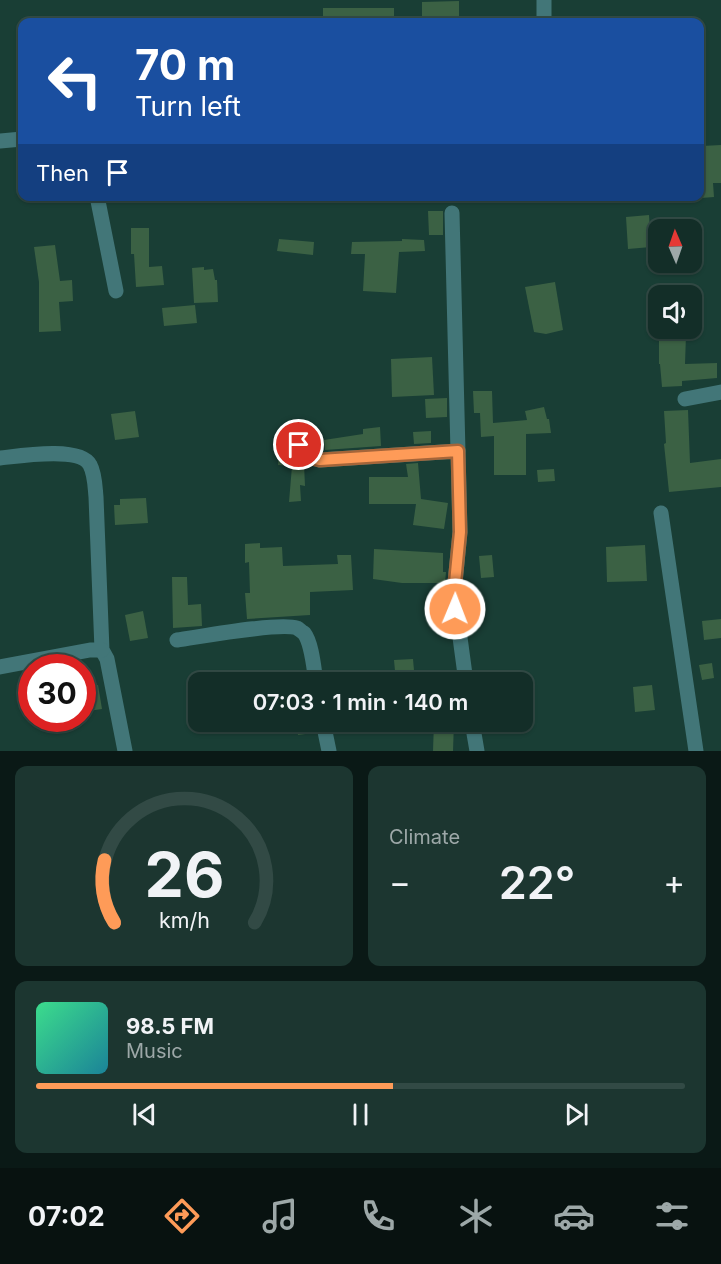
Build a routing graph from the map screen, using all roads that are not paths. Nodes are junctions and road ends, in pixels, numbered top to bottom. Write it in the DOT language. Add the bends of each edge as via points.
graph roads {
  1 [pos="544,0"];
  2 [pos="544,18"];
  3 [pos="18,139"];
  4 [pos="0,141"];
  5 [pos="98,201"];
  6 [pos="452,213"];
  7 [pos="116,291"];
  8 [pos="721,392"];
  9 [pos="685,399"];
  10 [pos="294,432"];
  11 [pos="458,451"];
  12 [pos="0,458"];
  13 [pos="661,513"];
  14 [pos="177,640"];
  15 [pos="102,650"];
  16 [pos="0,667"];
  17 [pos="314,672"];
  18 [pos="465,672"];
  19 [pos="325,732"];
  20 [pos="474,732"];
  21 [pos="125,751"];
  22 [pos="329,751"];
  23 [pos="477,751"];
  24 [pos="696,751"];
  1 -- 2 [label="street"];
  3 -- 4 [label="street"];
  5 -- 7 [label="street"];
  6 -- 11 [label="street"];
  8 -- 9 [label="street"];
  10 -- 11 [label="street" via="310,459"];
  11 -- 18 [label="street" via="460,532 454,593"];
  12 -- 15 [label="street" via="69,454 90,464 96,497"];
  13 -- 24 [label="street"];
  14 -- 17 [label="street" via="298,628 308,642"];
  15 -- 16 [label="street"];
  15 -- 21 [label="street"];
  19 -- 22 [label="street"];
  20 -- 23 [label="street"];
}
